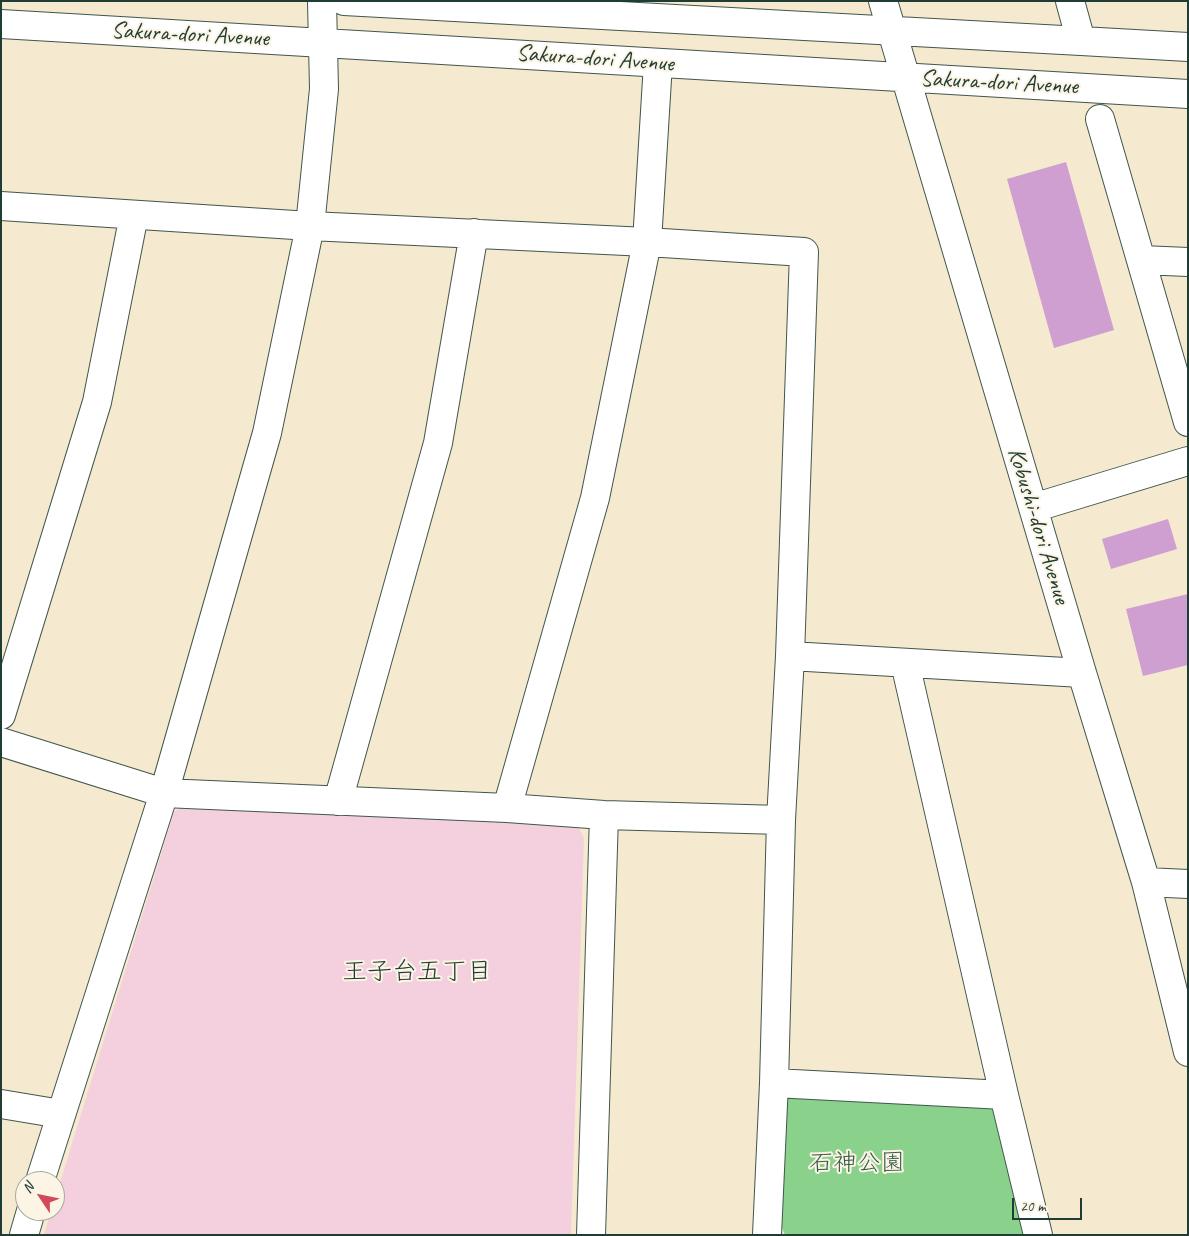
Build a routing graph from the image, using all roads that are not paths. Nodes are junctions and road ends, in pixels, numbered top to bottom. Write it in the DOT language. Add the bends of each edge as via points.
graph roads {
  1 [pos="322,1"];
  2 [pos="344,1"];
  3 [pos="883,1"];
  4 [pos="1070,1"];
  5 [pos="1,24"];
  6 [pos="892,30"];
  7 [pos="1081,40"];
  8 [pos="323,43"];
  9 [pos="1188,48"];
  10 [pos="658,63"];
  11 [pos="906,77"];
  12 [pos="1188,94"];
  13 [pos="1100,119"];
  14 [pos="1,206"];
  15 [pos="134,215"];
  16 [pos="310,226"];
  17 [pos="474,233"];
  18 [pos="647,242"];
  19 [pos="1141,260"];
  20 [pos="1188,262"];
  21 [pos="1188,422"];
  22 [pos="1188,461"];
  23 [pos="1032,508"];
  24 [pos="790,656"];
  25 [pos="905,663"];
  26 [pos="1082,673"];
  27 [pos="1,715"];
  28 [pos="1,742"];
  29 [pos="164,793"];
  30 [pos="338,801"];
  31 [pos="507,808"];
  32 [pos="604,815"];
  33 [pos="781,820"];
  34 [pos="1146,882"];
  35 [pos="1188,884"];
  36 [pos="1188,1052"];
  37 [pos="774,1083"];
  38 [pos="1004,1095"];
  39 [pos="1,1104"];
  40 [pos="61,1114"];
  41 [pos="43,1171"];
  42 [pos="28,1221"];
  43 [pos="24,1235"];
  44 [pos="591,1235"];
  45 [pos="767,1235"];
  46 [pos="1038,1235"];
  1 -- 8 [label="street"];
  2 -- 6 [label="street, Sakura-dori Avenue"];
  3 -- 6 [label="street, Kobushi-dori Avenue"];
  4 -- 7 [label="street"];
  5 -- 8 [label="street, Sakura-dori Avenue"];
  6 -- 7 [label="street, Sakura-dori Avenue"];
  6 -- 11 [label="street, Kobushi-dori Avenue"];
  7 -- 9 [label="street, Sakura-dori Avenue"];
  8 -- 10 [label="street, Sakura-dori Avenue"];
  8 -- 16 [label="street" via="324,89"];
  10 -- 11 [label="street, Sakura-dori Avenue"];
  10 -- 18 [label="street"];
  11 -- 12 [label="street, Sakura-dori Avenue"];
  11 -- 23 [label="street, Kobushi-dori Avenue"];
  13 -- 19 [label="street"];
  14 -- 15 [label="street"];
  15 -- 16 [label="street"];
  15 -- 27 [label="street" via="97,402"];
  16 -- 17 [label="street"];
  16 -- 29 [label="street" via="267,433"];
  17 -- 18 [label="street"];
  17 -- 30 [label="street" via="438,443"];
  18 -- 24 [label="street" via="804,252"];
  18 -- 31 [label="street" via="595,498"];
  19 -- 20 [label="street"];
  19 -- 21 [label="street"];
  22 -- 23 [label="street"];
  23 -- 26 [label="street, Kobushi-dori Avenue"];
  24 -- 25 [label="street"];
  24 -- 33 [label="street"];
  25 -- 26 [label="street"];
  25 -- 38 [label="street"];
  26 -- 34 [label="street, Kobushi-dori Avenue"];
  28 -- 29 [label="street"];
  29 -- 30 [label="street"];
  29 -- 40 [label="street"];
  30 -- 31 [label="street"];
  31 -- 32 [label="street"];
  32 -- 33 [label="street"];
  32 -- 44 [label="street"];
  33 -- 37 [label="street"];
  34 -- 35 [label="street"];
  34 -- 36 [label="street, Kobushi-dori Avenue"];
  37 -- 38 [label="street"];
  37 -- 45 [label="street"];
  38 -- 46 [label="street"];
  39 -- 40 [label="street"];
  40 -- 41 [label="street"];
  42 -- 43 [label="street"];
}
